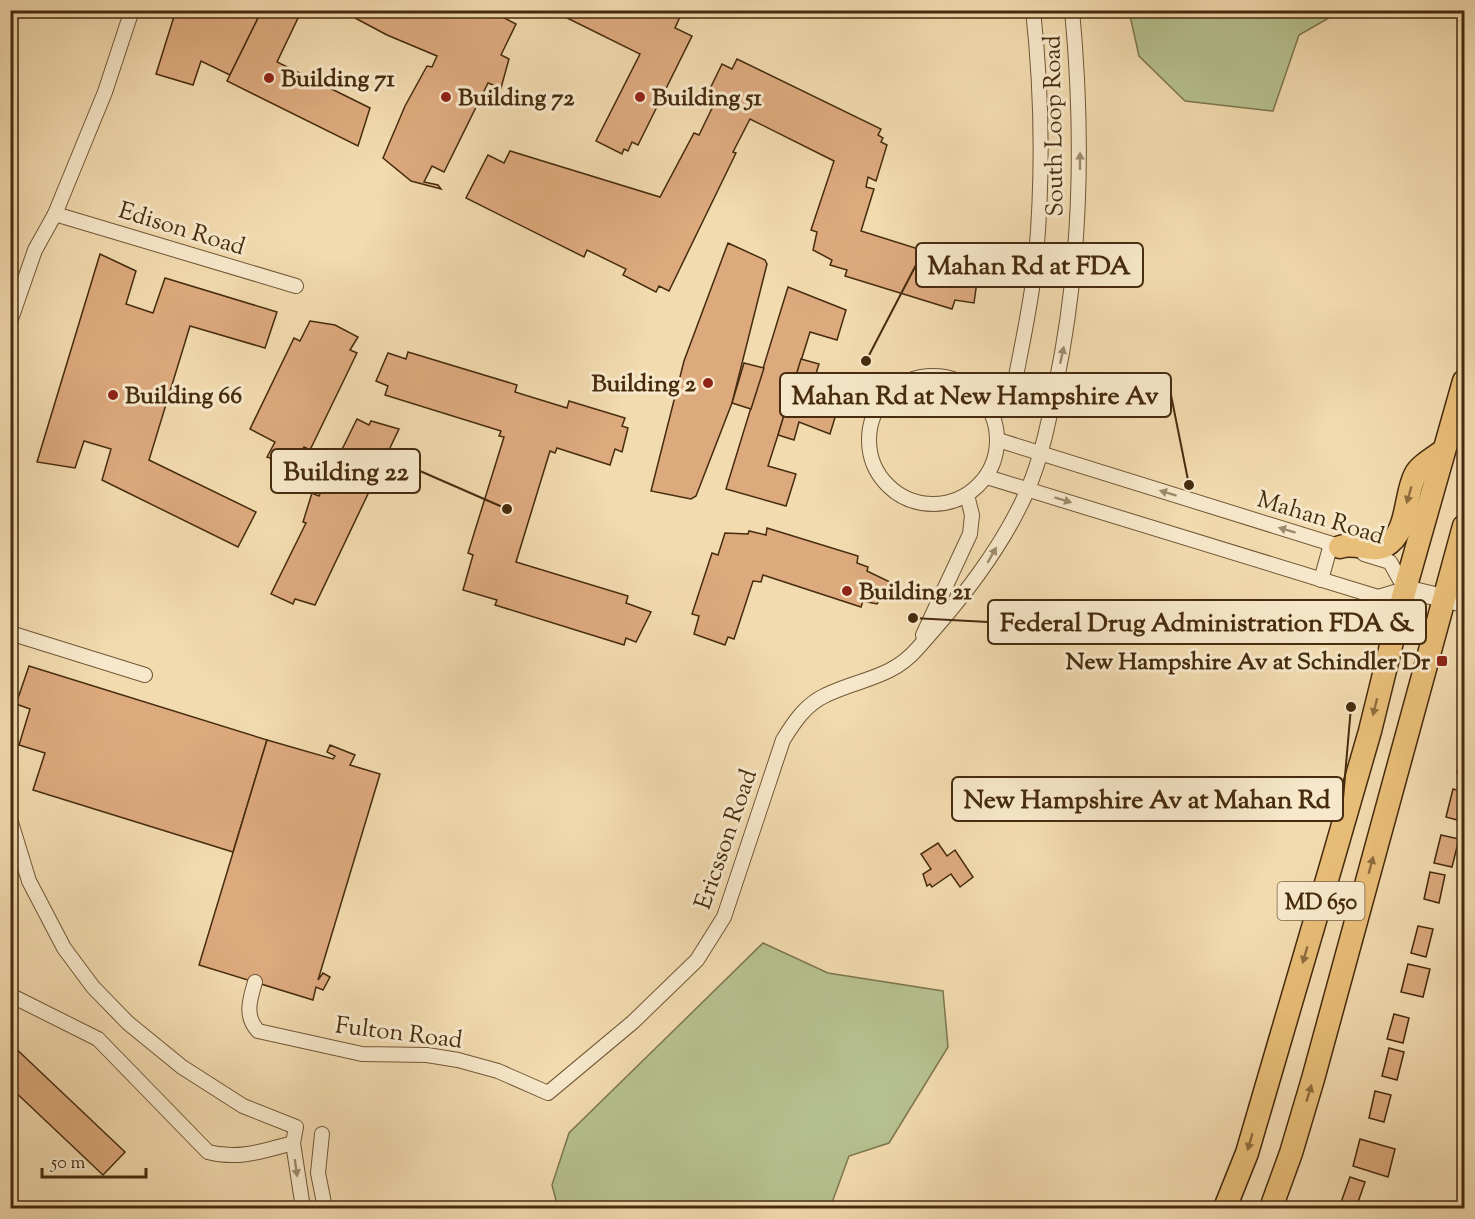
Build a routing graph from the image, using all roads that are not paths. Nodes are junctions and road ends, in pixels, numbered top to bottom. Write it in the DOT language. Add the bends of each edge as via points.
graph roads {
  1 [pos="132,10"];
  2 [pos="1033,10"];
  3 [pos="1072,10"];
  4 [pos="55,214"];
  5 [pos="296,286"];
  6 [pos="10,322"];
  7 [pos="1464,381"];
  8 [pos="990,411"];
  9 [pos="998,440"];
  10 [pos="1443,451"];
  11 [pos="1040,453"];
  12 [pos="987,477"];
  13 [pos="1028,489"];
  14 [pos="967,495"];
  15 [pos="1464,526"];
  16 [pos="1336,545"];
  17 [pos="1321,580"];
  18 [pos="1404,589"];
  19 [pos="1455,600"];
  20 [pos="10,633"];
  21 [pos="916,650"];
  22 [pos="145,675"];
  23 [pos="10,819"];
  24 [pos="255,982"];
  25 [pos="10,995"];
  26 [pos="548,1093"];
  27 [pos="322,1134"];
  28 [pos="293,1143"];
  29 [pos="303,1209"];
  30 [pos="325,1209"];
  31 [pos="1225,1209"];
  32 [pos="1271,1209"];
  1 -- 4 [label="street" via="105,92"];
  2 -- 8 [label="street, South Loop Road" via="1039,77 1036,259 1013,392"];
  11 -- 3 [label="street, South Loop Road, one-way" via="1066,338 1077,248 1080,127"];
  4 -- 5 [label="street, Edison Road"];
  4 -- 6 [label="street" via="35,250"];
  7 -- 10 [label="main road, MD 650"];
  8 -- 9 [label="street"];
  8 -- 14 [label="street" via="966,387 931,378 909,383 891,393 874,412 868,428 873,462 895,490 914,499 936,502"];
  9 -- 11 [label="street, Mahan Road"];
  9 -- 12 [label="street"];
  10 -- 16 [label="main road, one-way" via="1415,473 1398,536 1384,547"];
  10 -- 18 [label="main road, MD 650"];
  11 -- 13 [label="street"];
  16 -- 11 [label="street, Mahan Road, one-way"];
  12 -- 13 [label="street"];
  12 -- 14 [label="street"];
  13 -- 17 [label="street, one-way"];
  21 -- 13 [label="street, one-way" via="982,570"];
  14 -- 21 [label="street" via="972,514 970,534"];
  15 -- 19 [label="main road, MD 650"];
  16 -- 17 [label="street"];
  16 -- 18 [label="street, Mahan Road" via="1390,562"];
  17 -- 18 [label="street" via="1378,597"];
  18 -- 19 [label="street"];
  18 -- 31 [label="main road, MD 650, one-way" via="1370,730 1247,1153"];
  32 -- 19 [label="main road, MD 650, one-way"];
  20 -- 22 [label="street"];
  21 -- 26 [label="street, Ericsson Road" via="897,668 824,695 801,714 783,740 724,917 697,960 633,1022"];
  23 -- 28 [label="street" via="29,881 64,948 93,987 128,1023 182,1066 243,1106 296,1127"];
  24 -- 26 [label="street, Fulton Road" via="249,1003 258,1031 362,1054 427,1055 458,1060 498,1071"];
  25 -- 28 [label="street" via="98,1040 208,1152 226,1157"];
  27 -- 30 [label="street" via="318,1173"];
  28 -- 29 [label="street, one-way"];
}
